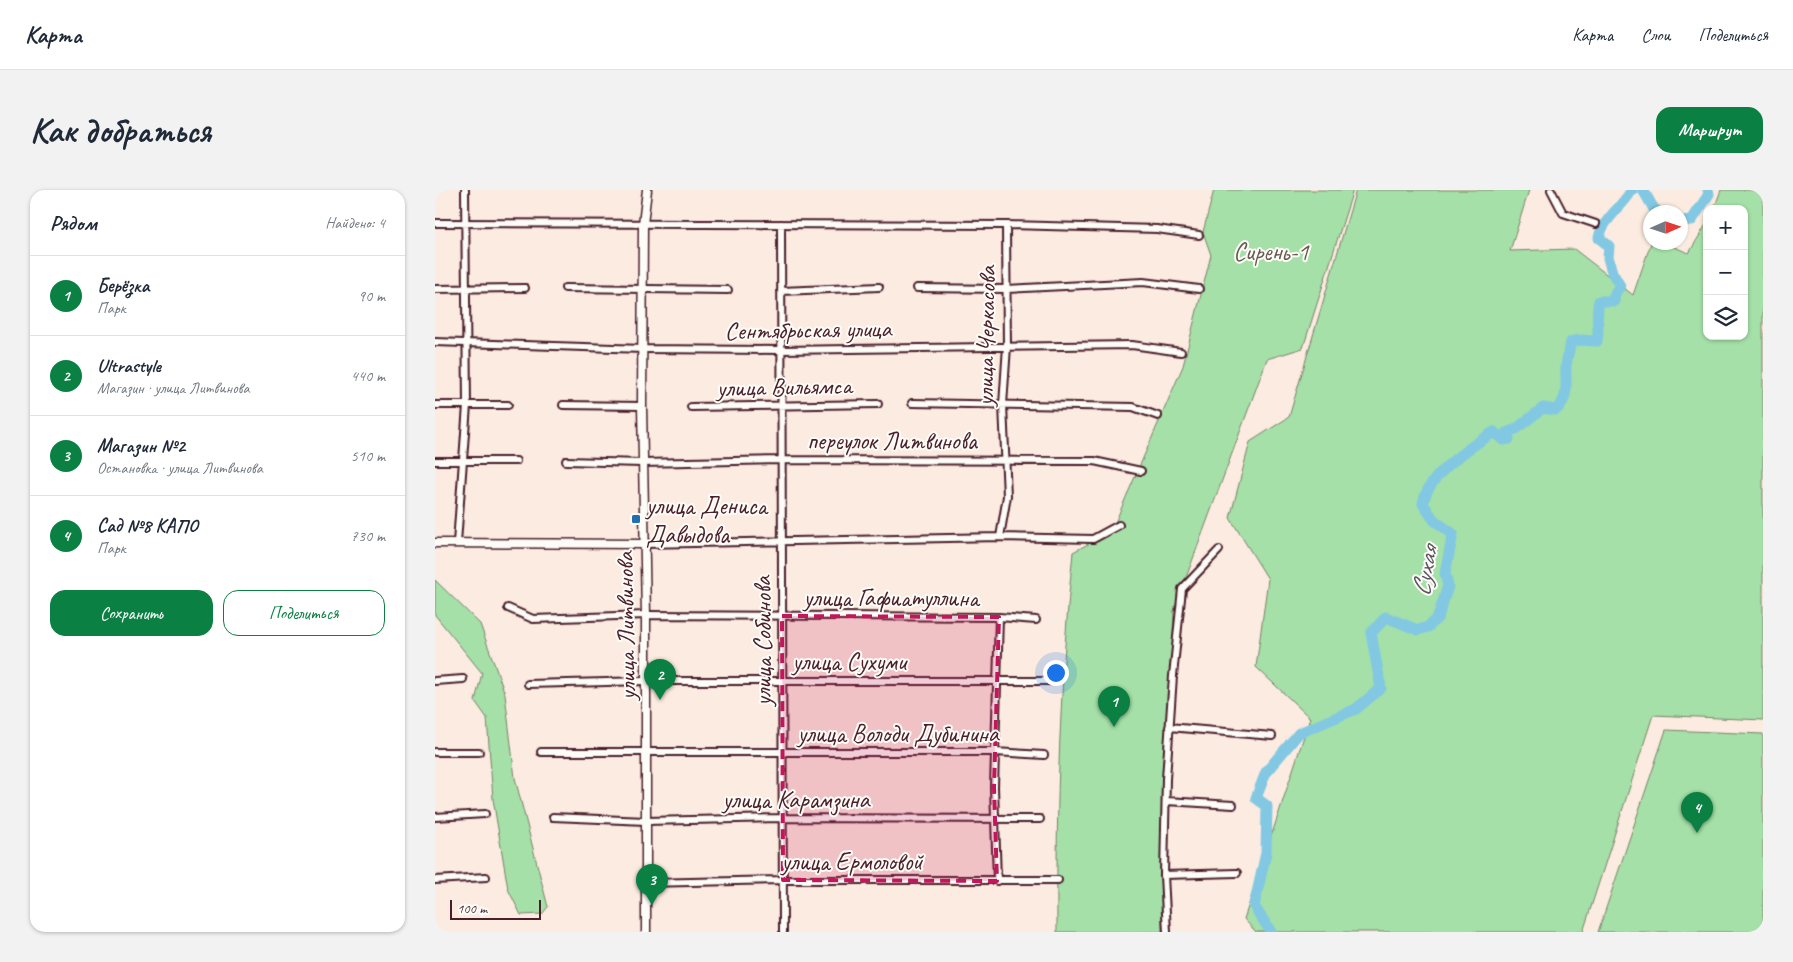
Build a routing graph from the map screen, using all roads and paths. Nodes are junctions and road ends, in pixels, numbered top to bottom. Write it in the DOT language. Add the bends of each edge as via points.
graph roads {
  1 [pos="465,190"];
  2 [pos="1551,190"];
  3 [pos="646,191"];
  4 [pos="465,222"];
  5 [pos="435,223"];
  6 [pos="643,224"];
  7 [pos="781,224"];
  8 [pos="1597,224"];
  9 [pos="1006,225"];
  10 [pos="1199,235"];
  11 [pos="879,287"];
  12 [pos="525,288"];
  13 [pos="565,288"];
  14 [pos="917,288"];
  15 [pos="435,289"];
  16 [pos="466,289"];
  17 [pos="1007,289"];
  18 [pos="1199,289"];
  19 [pos="643,290"];
  20 [pos="728,290"];
  21 [pos="781,291"];
  22 [pos="435,342"];
  23 [pos="468,343"];
  24 [pos="1007,346"];
  25 [pos="643,349"];
  26 [pos="781,350"];
  27 [pos="1181,352"];
  28 [pos="912,403"];
  29 [pos="467,404"];
  30 [pos="878,404"];
  31 [pos="435,405"];
  32 [pos="508,405"];
  33 [pos="563,405"];
  34 [pos="1003,405"];
  35 [pos="641,406"];
  36 [pos="691,406"];
  37 [pos="781,406"];
  38 [pos="1158,416"];
  39 [pos="566,460"];
  40 [pos="781,460"];
  41 [pos="1004,460"];
  42 [pos="435,461"];
  43 [pos="464,461"];
  44 [pos="516,461"];
  45 [pos="642,463"];
  46 [pos="1141,471"];
  47 [pos="1119,525"];
  48 [pos="1000,537"];
  49 [pos="782,540"];
  50 [pos="435,543"];
  51 [pos="457,543"];
  52 [pos="644,544"];
  53 [pos="1219,550"];
  54 [pos="508,608"];
  55 [pos="646,615"];
  56 [pos="782,616"];
  57 [pos="999,617"];
  58 [pos="1036,620"];
  59 [pos="463,679"];
  60 [pos="435,680"];
  61 [pos="782,680"];
  62 [pos="646,681"];
  63 [pos="1049,681"];
  64 [pos="997,682"];
  65 [pos="528,684"];
  66 [pos="1169,727"];
  67 [pos="1272,736"];
  68 [pos="435,752"];
  69 [pos="479,752"];
  70 [pos="541,752"];
  71 [pos="995,752"];
  72 [pos="647,753"];
  73 [pos="782,753"];
  74 [pos="1045,755"];
  75 [pos="1166,801"];
  76 [pos="1233,805"];
  77 [pos="485,814"];
  78 [pos="553,816"];
  79 [pos="435,817"];
  80 [pos="782,818"];
  81 [pos="1040,819"];
  82 [pos="994,820"];
  83 [pos="646,821"];
  84 [pos="1237,874"];
  85 [pos="1164,875"];
  86 [pos="486,878"];
  87 [pos="435,880"];
  88 [pos="783,880"];
  89 [pos="1058,880"];
  90 [pos="997,881"];
  91 [pos="646,884"];
  92 [pos="646,932"];
  93 [pos="783,932"];
  94 [pos="1167,932"];
  1 -- 4 [label="street"];
  2 -- 8 [label="street" via="1563,213"];
  3 -- 6 [label="street, улица Литвинова"];
  4 -- 5 [label="street"];
  4 -- 6 [label="street"];
  4 -- 16 [label="street"];
  6 -- 7 [label="street"];
  6 -- 19 [label="street, улица Литвинова"];
  7 -- 9 [label="street"];
  7 -- 21 [label="street, улица Собинова"];
  9 -- 10 [label="street" via="1157,229"];
  9 -- 17 [label="street, улица Черкасова"];
  11 -- 21 [label="street"];
  12 -- 16 [label="street"];
  13 -- 19 [label="street"];
  14 -- 17 [label="street"];
  15 -- 16 [label="street"];
  16 -- 23 [label="street"];
  17 -- 18 [label="street" via="1143,282"];
  17 -- 24 [label="street, улица Черкасова"];
  19 -- 20 [label="street"];
  19 -- 25 [label="street, улица Литвинова"];
  21 -- 26 [label="street, улица Собинова"];
  22 -- 23 [label="street, Сентябрьская улица"];
  23 -- 25 [label="street, Сентябрьская улица"];
  23 -- 29 [label="street"];
  24 -- 26 [label="street, Сентябрьская улица"];
  24 -- 27 [label="street, Сентябрьская улица" via="1132,345"];
  24 -- 34 [label="street, улица Черкасова"];
  25 -- 26 [label="street, Сентябрьская улица"];
  25 -- 35 [label="street, улица Литвинова"];
  26 -- 37 [label="street, улица Собинова"];
  28 -- 34 [label="street"];
  29 -- 31 [label="street"];
  29 -- 32 [label="street"];
  29 -- 43 [label="street"];
  30 -- 37 [label="street, улица Вильямса"];
  33 -- 35 [label="street"];
  34 -- 38 [label="street" via="1133,407"];
  34 -- 41 [label="street, улица Черкасова"];
  35 -- 45 [label="street, улица Литвинова"];
  36 -- 37 [label="street, улица Вильямса"];
  37 -- 40 [label="street, улица Собинова"];
  39 -- 45 [label="street, переулок Литвинова"];
  40 -- 41 [label="street, переулок Литвинова"];
  40 -- 45 [label="street, переулок Литвинова"];
  40 -- 49 [label="street, улица Собинова"];
  41 -- 46 [label="street, переулок Литвинова" via="1094,461"];
  41 -- 48 [label="street, улица Черкасова" via="1007,496"];
  42 -- 43 [label="street"];
  43 -- 44 [label="street"];
  43 -- 51 [label="street"];
  45 -- 52 [label="street, улица Литвинова"];
  47 -- 48 [label="street" via="1093,539"];
  48 -- 49 [label="street"];
  49 -- 52 [label="street"];
  49 -- 56 [label="street, улица Собинова"];
  50 -- 51 [label="street"];
  51 -- 52 [label="street"];
  52 -- 55 [label="street, улица Литвинова"];
  53 -- 66 [label="street" via="1182,588"];
  54 -- 55 [label="street, улица Гафиатуллина" via="533,619"];
  55 -- 56 [label="street, улица Гафиатуллина"];
  55 -- 62 [label="street, улица Литвинова"];
  56 -- 57 [label="street, улица Гафиатуллина"];
  56 -- 61 [label="street, улица Собинова"];
  57 -- 58 [label="street, улица Гафиатуллина"];
  57 -- 64 [label="street"];
  59 -- 60 [label="street"];
  61 -- 62 [label="street, улица Сухуми"];
  61 -- 64 [label="street, улица Сухуми"];
  61 -- 73 [label="street, улица Собинова"];
  62 -- 65 [label="street, улица Сухуми"];
  62 -- 72 [label="street, улица Литвинова"];
  63 -- 64 [label="street, улица Сухуми"];
  64 -- 71 [label="street"];
  66 -- 67 [label="street"];
  66 -- 75 [label="street"];
  68 -- 69 [label="street"];
  70 -- 72 [label="street, улица Володи Дубинина"];
  71 -- 73 [label="street, улица Володи Дубинина"];
  71 -- 74 [label="street, улица Володи Дубинина"];
  71 -- 82 [label="street"];
  72 -- 73 [label="street, улица Володи Дубинина"];
  72 -- 83 [label="street, улица Литвинова"];
  73 -- 80 [label="street, улица Собинова"];
  75 -- 76 [label="street"];
  75 -- 85 [label="street"];
  77 -- 79 [label="street"];
  78 -- 83 [label="street, улица Карамзина"];
  80 -- 82 [label="street, улица Карамзина"];
  80 -- 83 [label="street, улица Карамзина"];
  80 -- 88 [label="street, улица Собинова"];
  81 -- 82 [label="street, улица Карамзина"];
  82 -- 90 [label="street"];
  83 -- 91 [label="street, улица Литвинова"];
  84 -- 85 [label="street"];
  85 -- 94 [label="street"];
  86 -- 87 [label="street"];
  88 -- 90 [label="street, улица Ермоловой"];
  88 -- 91 [label="street, улица Ермоловой"];
  88 -- 93 [label="street, улица Собинова"];
  89 -- 90 [label="street, улица Ермоловой"];
  91 -- 92 [label="street, улица Литвинова"];
}
